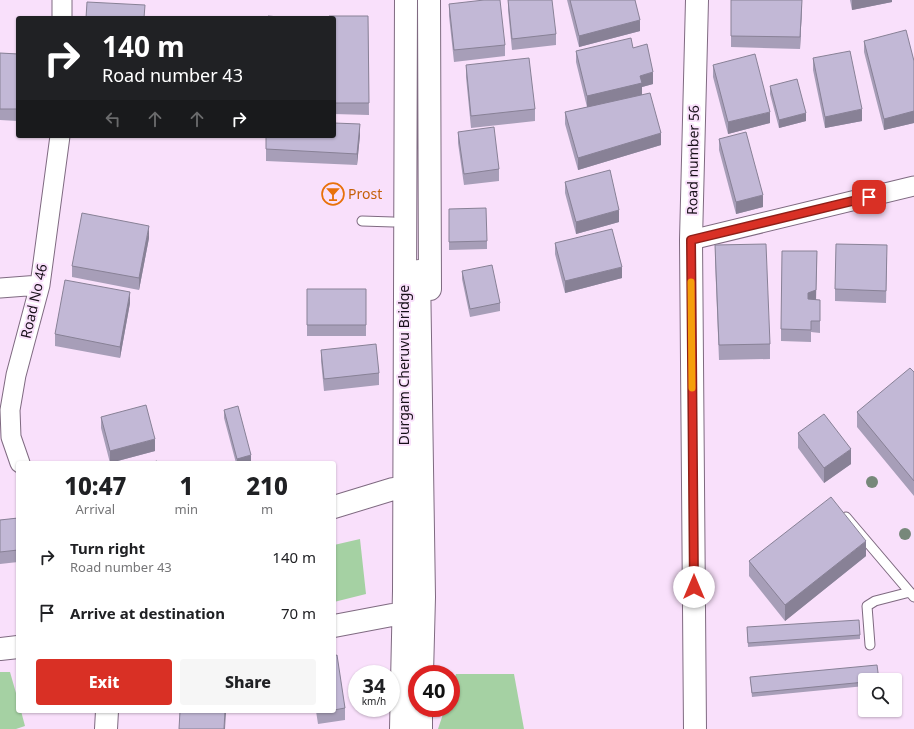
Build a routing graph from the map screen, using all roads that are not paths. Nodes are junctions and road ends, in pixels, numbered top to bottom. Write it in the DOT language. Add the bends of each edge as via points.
graph roads {
  1 [pos="62,0"];
  2 [pos="394,0"];
  3 [pos="406,0"];
  4 [pos="419,0"];
  5 [pos="429,0"];
  6 [pos="696,0"];
  7 [pos="62,16"];
  8 [pos="60,138"];
  9 [pos="914,186"];
  10 [pos="362,221"];
  11 [pos="393,222"];
  12 [pos="691,240"];
  13 [pos="40,285"];
  14 [pos="0,288"];
  15 [pos="19,461"];
  16 [pos="393,489"];
  17 [pos="336,506"];
  18 [pos="841,510"];
  19 [pos="912,594"];
  20 [pos="392,615"];
  21 [pos="336,626"];
  22 [pos="870,645"];
  23 [pos="16,647"];
  24 [pos="0,650"];
  25 [pos="390,665"];
  26 [pos="422,665"];
  27 [pos="430,665"];
  28 [pos="107,713"];
  29 [pos="389,717"];
  30 [pos="422,717"];
  31 [pos="430,717"];
  32 [pos="106,729"];
  33 [pos="388,729"];
  34 [pos="401,729"];
  35 [pos="421,729"];
  36 [pos="429,729"];
  37 [pos="695,729"];
  1 -- 7 [label="street"];
  2 -- 11 [label="main road"];
  3 -- 34 [label="main road, Durgam Cheruvu Bridge" via="404,591"];
  4 -- 26 [label="main road, Durgam Cheruvu Bridge" via="418,154 424,597"];
  5 -- 27 [label="main road" via="432,567"];
  6 -- 12 [label="main road, Road number 56"];
  8 -- 13 [label="street, Road No 46"];
  9 -- 12 [label="street"];
  10 -- 11 [label="lane"];
  11 -- 16 [label="main road"];
  12 -- 37 [label="main road, Road number 56"];
  13 -- 14 [label="street"];
  13 -- 15 [label="street, Road No 46" via="16,376 10,410 11,437"];
  16 -- 17 [label="main road"];
  16 -- 20 [label="main road"];
  18 -- 19 [label="lane"];
  19 -- 22 [label="lane" via="875,601 867,606"];
  20 -- 21 [label="main road"];
  20 -- 25 [label="main road"];
  23 -- 24 [label="main road"];
  28 -- 32 [label="main road"];
  29 -- 33 [label="main road"];
  30 -- 35 [label="main road"];
  31 -- 36 [label="main road"];
}
